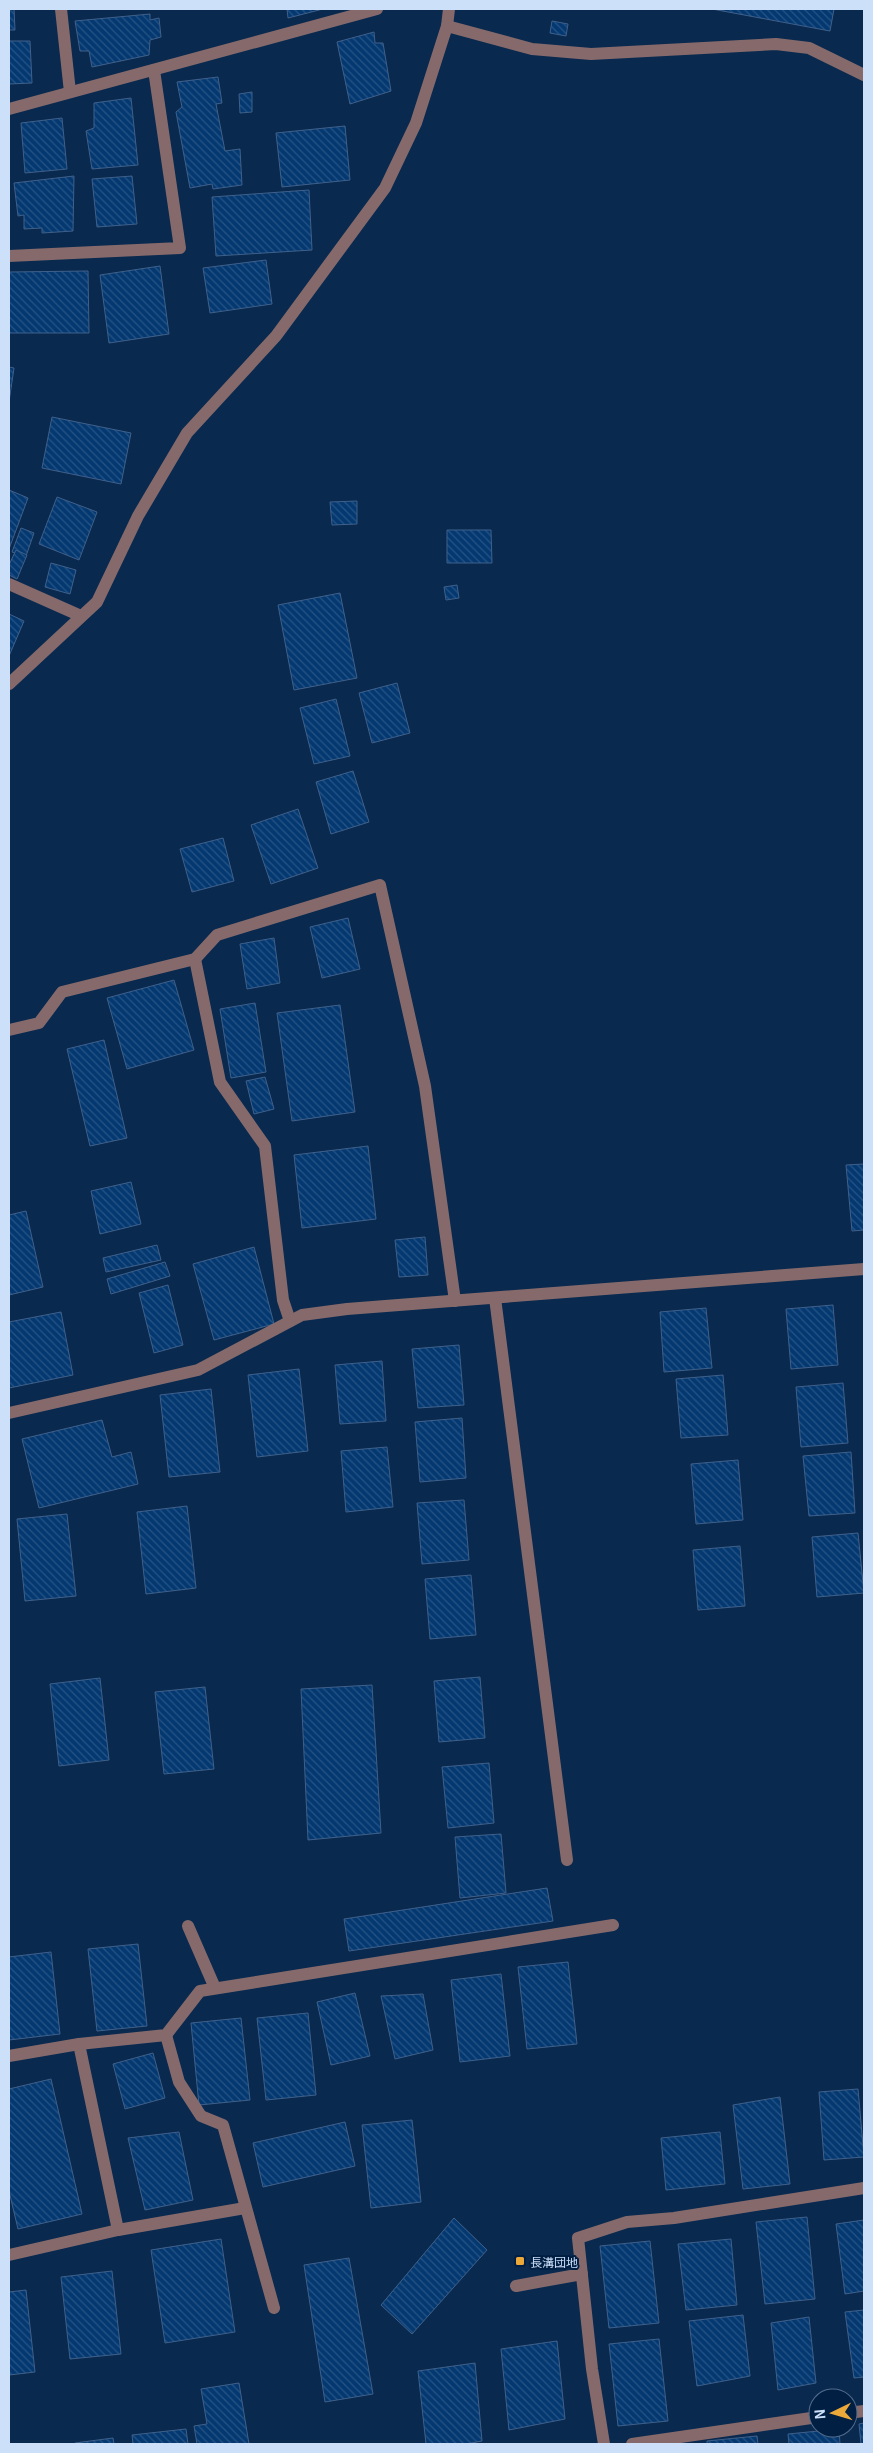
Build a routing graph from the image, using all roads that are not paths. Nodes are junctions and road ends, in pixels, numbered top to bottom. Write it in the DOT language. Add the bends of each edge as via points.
graph roads {
  1 [pos="61,9"];
  2 [pos="377,9"];
  3 [pos="449,9"];
  4 [pos="447,26"];
  5 [pos="154,70"];
  6 [pos="864,75"];
  7 [pos="70,92"];
  8 [pos="9,109"];
  9 [pos="9,256"];
  10 [pos="9,584"];
  11 [pos="81,616"];
  12 [pos="9,684"];
  13 [pos="196,959"];
  14 [pos="9,1030"];
  15 [pos="864,1269"];
  16 [pos="495,1298"];
  17 [pos="455,1301"];
  18 [pos="290,1321"];
  19 [pos="9,1413"];
  20 [pos="567,1860"];
  21 [pos="613,1925"];
  22 [pos="188,1926"];
  23 [pos="215,1988"];
  24 [pos="166,2036"];
  25 [pos="79,2044"];
  26 [pos="9,2056"];
  27 [pos="864,2188"];
  28 [pos="245,2208"];
  29 [pos="118,2230"];
  30 [pos="9,2255"];
  31 [pos="582,2274"];
  32 [pos="516,2286"];
  33 [pos="274,2308"];
  34 [pos="808,2418"];
  35 [pos="604,2444"];
  36 [pos="632,2444"];
  1 -- 7 [label="street"];
  2 -- 5 [label="street"];
  3 -- 4 [label="street"];
  4 -- 6 [label="street" via="532,49 590,54 776,44 810,48"];
  4 -- 11 [label="street" via="416,123 385,188 276,336 187,433 138,516 97,602"];
  5 -- 7 [label="street"];
  5 -- 9 [label="street" via="180,248"];
  7 -- 8 [label="street"];
  10 -- 11 [label="street"];
  11 -- 12 [label="street"];
  13 -- 14 [label="street" via="62,992 39,1023"];
  13 -- 17 [label="street" via="216,935 380,885 425,1086"];
  13 -- 18 [label="street" via="220,1082 266,1146 283,1300"];
  15 -- 16 [label="street"];
  16 -- 17 [label="street"];
  16 -- 20 [label="street"];
  17 -- 18 [label="street" via="347,1308 302,1315"];
  18 -- 19 [label="street" via="198,1370"];
  21 -- 23 [label="street"];
  22 -- 23 [label="street"];
  23 -- 24 [label="street" via="200,1991"];
  24 -- 25 [label="street"];
  24 -- 28 [label="street" via="178,2082 201,2116 223,2125"];
  25 -- 26 [label="street"];
  25 -- 29 [label="street"];
  27 -- 31 [label="street" via="674,2218 627,2222 578,2238"];
  28 -- 29 [label="street"];
  28 -- 33 [label="street"];
  29 -- 30 [label="street"];
  31 -- 32 [label="street"];
  31 -- 35 [label="street"];
  34 -- 36 [label="street"];
}
